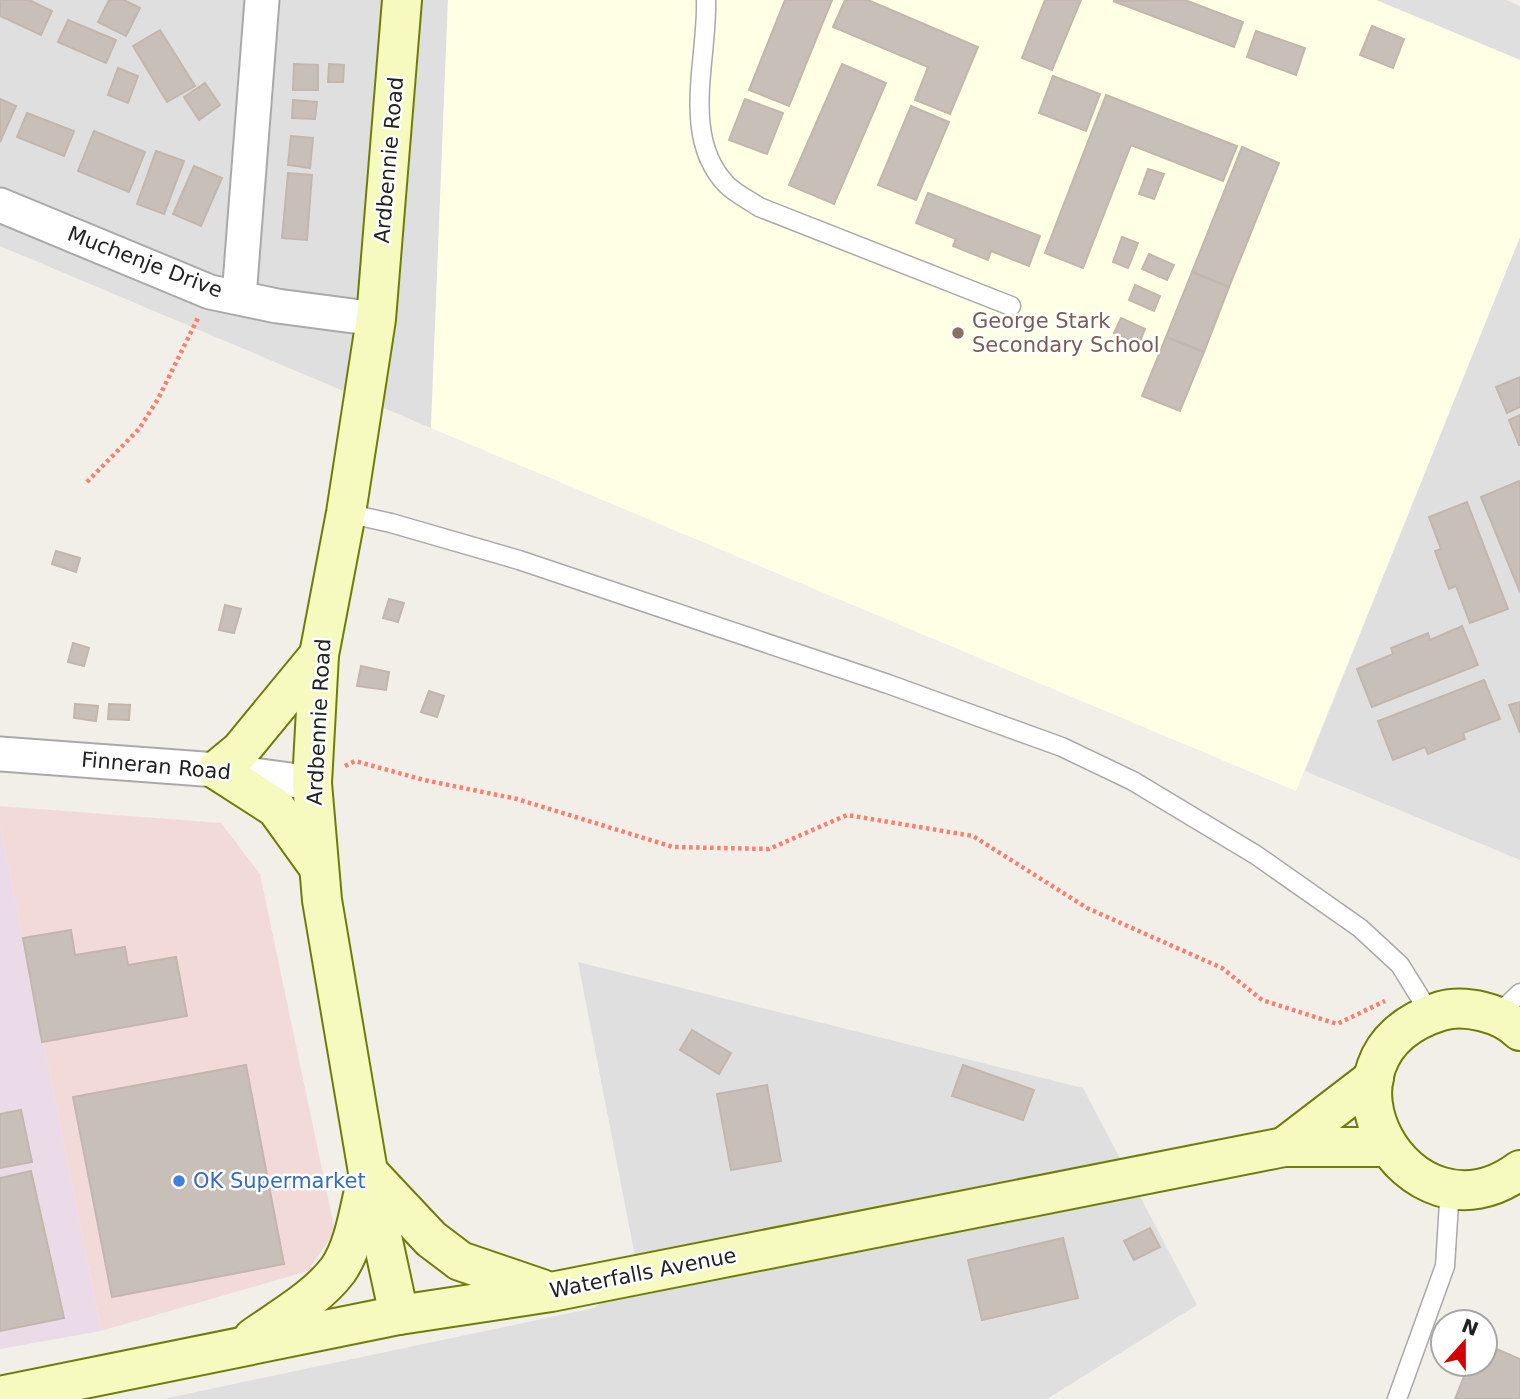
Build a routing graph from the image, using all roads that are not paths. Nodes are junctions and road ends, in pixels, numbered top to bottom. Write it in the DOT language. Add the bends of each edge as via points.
graph roads {
  1 [pos="262,0"];
  2 [pos="402,0"];
  3 [pos="706,0"];
  4 [pos="0,205"];
  5 [pos="225,294"];
  6 [pos="1011,306"];
  7 [pos="376,319"];
  8 [pos="346,513"];
  9 [pos="319,655"];
  10 [pos="0,754"];
  11 [pos="217,770"];
  12 [pos="312,783"];
  13 [pos="317,864"];
  14 [pos="1512,1014"];
  15 [pos="1421,1019"];
  16 [pos="1374,1078"];
  17 [pos="1284,1147"];
  18 [pos="1387,1147"];
  19 [pos="1520,1170"];
  20 [pos="368,1172"];
  21 [pos="1450,1187"];
  22 [pos="551,1292"];
  23 [pos="399,1315"];
  24 [pos="236,1349"];
  25 [pos="0,1396"];
  26 [pos="1397,1399"];
  1 -- 5 [label="street"];
  2 -- 7 [label="main road, Ardbennie Road"];
  3 -- 6 [label="lane" via="699,128 727,185 759,207"];
  4 -- 5 [label="street, Muchenje Drive"];
  5 -- 7 [label="street, Muchenje Drive"];
  7 -- 8 [label="main road, Ardbennie Road"];
  8 -- 9 [label="main road, Ardbennie Road"];
  8 -- 15 [label="lane" via="519,560 1062,747 1133,781 1221,834 1360,928 1400,965"];
  9 -- 11 [label="main road" via="240,751"];
  9 -- 12 [label="main road, Ardbennie Road"];
  10 -- 11 [label="street, Finneran Road"];
  11 -- 12 [label="street, Finneran Road"];
  11 -- 13 [label="main road" via="276,808"];
  12 -- 13 [label="main road, Ardbennie Road"];
  13 -- 20 [label="main road, Ardbennie Road"];
  14 -- 15 [label="main road" via="1450,1009"];
  15 -- 16 [label="main road" via="1393,1037"];
  16 -- 17 [label="main road, Waterfalls Avenue"];
  16 -- 18 [label="main road" via="1377,1128"];
  17 -- 18 [label="main road, Waterfalls Avenue"];
  17 -- 22 [label="main road, Waterfalls Avenue"];
  18 -- 21 [label="main road" via="1423,1180"];
  19 -- 21 [label="main road" via="1484,1190"];
  20 -- 22 [label="main road" via="431,1239 460,1261"];
  20 -- 23 [label="main road, Ardbennie Road"];
  20 -- 24 [label="main road" via="354,1232 338,1269 301,1305"];
  21 -- 26 [label="lane" via="1446,1266"];
  22 -- 23 [label="main road, Waterfalls Avenue"];
  23 -- 24 [label="main road, Waterfalls Avenue"];
  24 -- 25 [label="main road, Waterfalls Avenue"];
}
